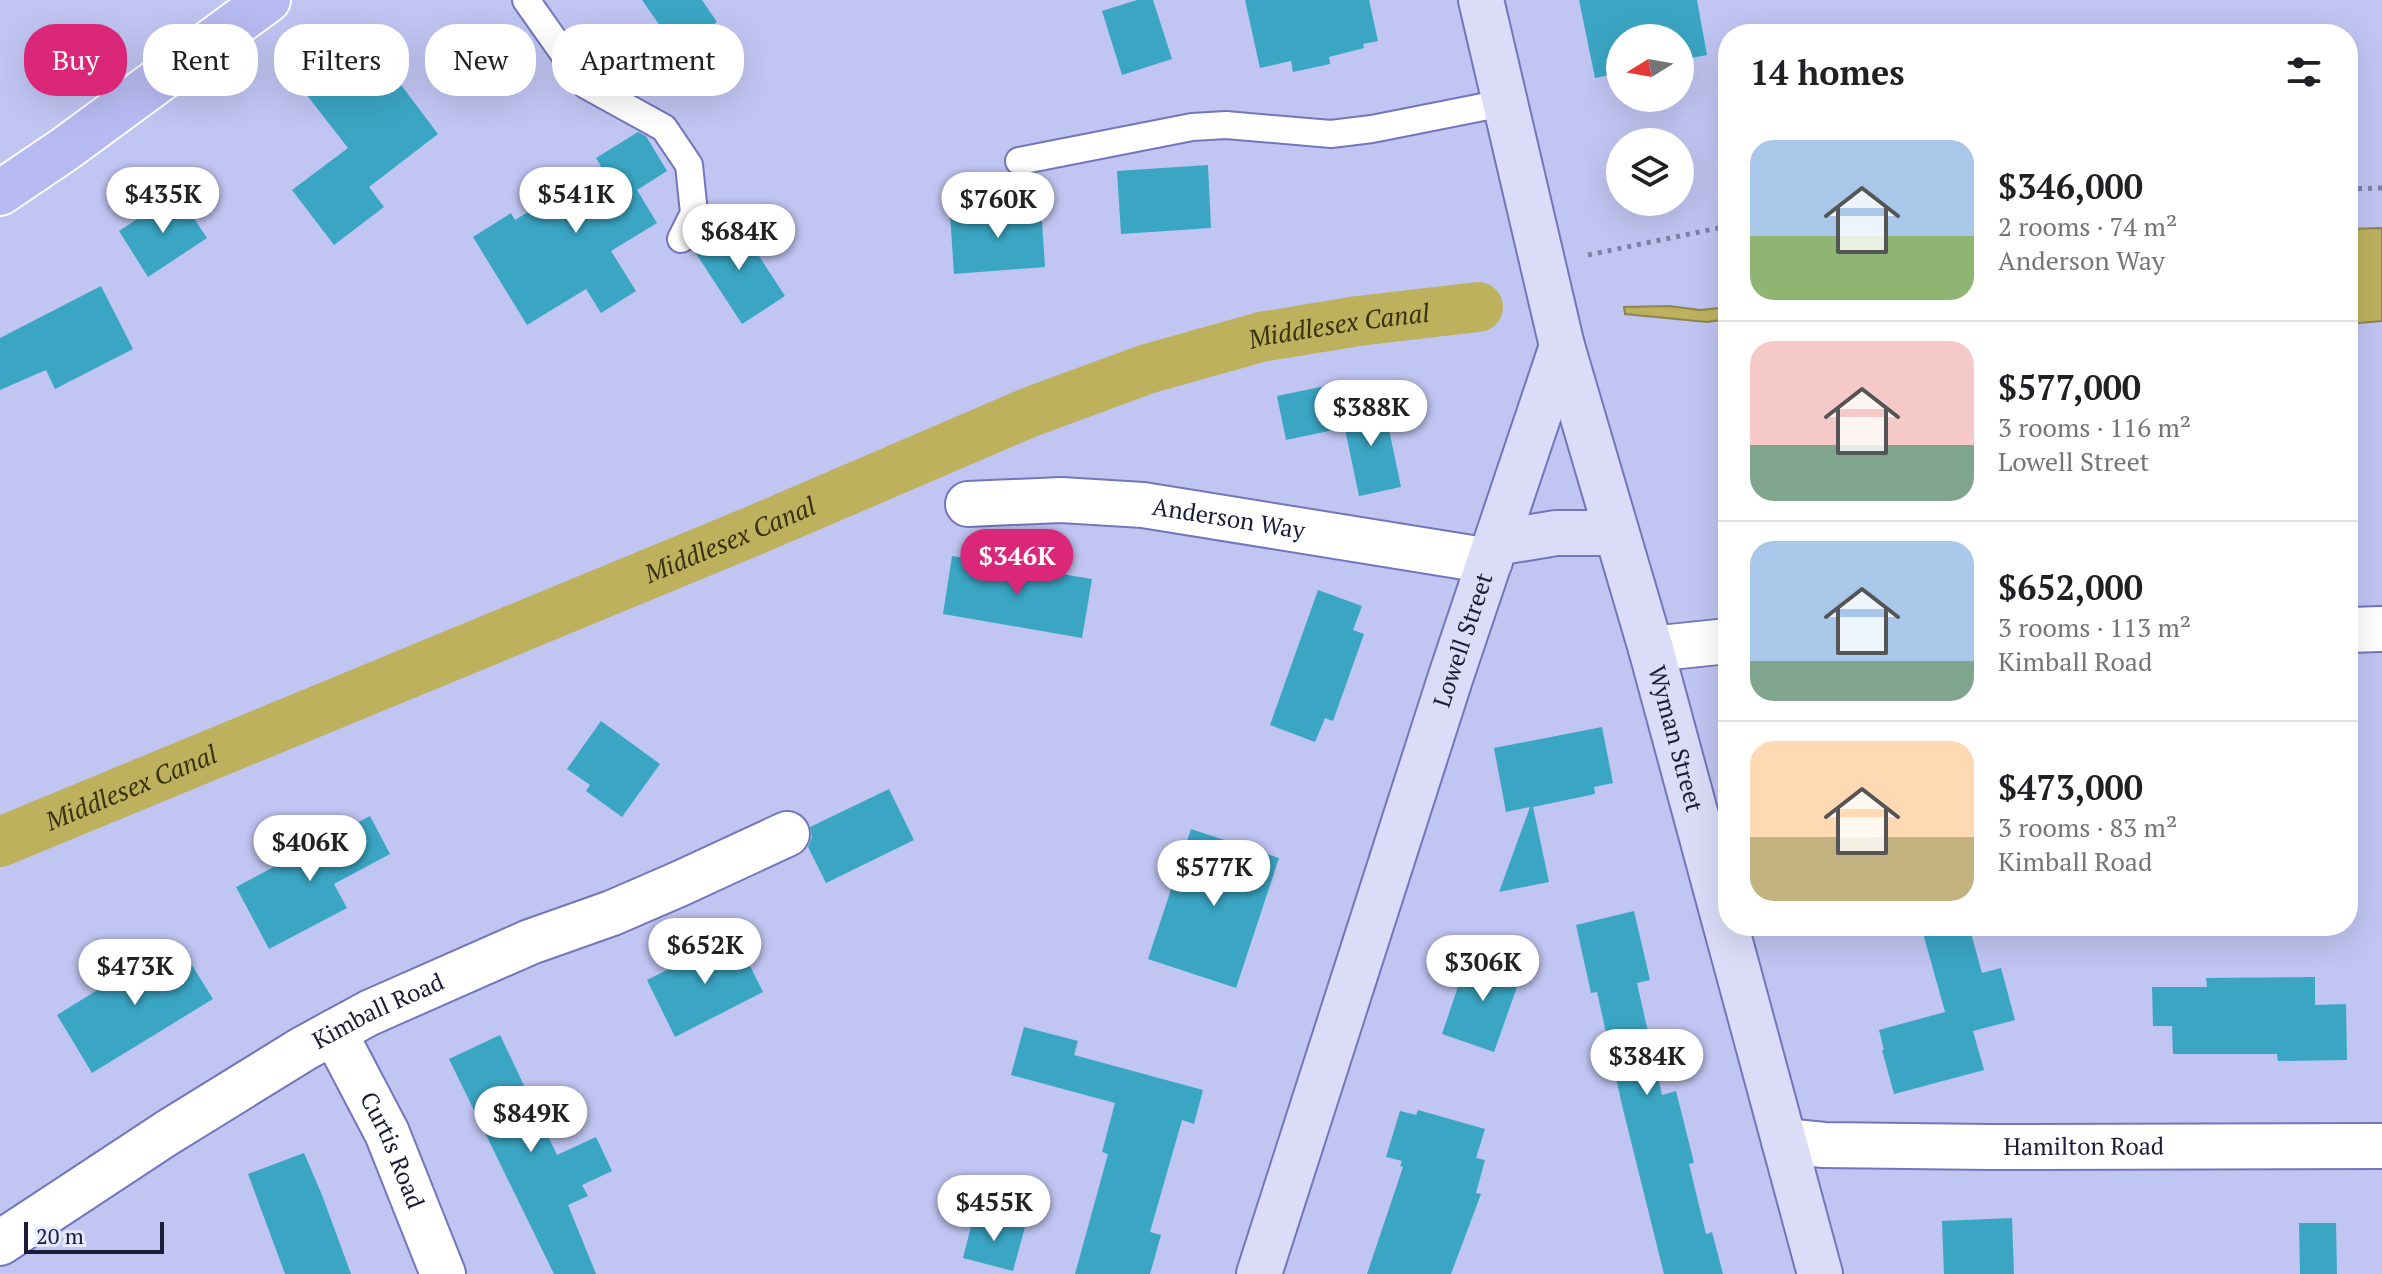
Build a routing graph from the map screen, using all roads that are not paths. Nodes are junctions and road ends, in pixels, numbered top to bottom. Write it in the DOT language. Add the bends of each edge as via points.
graph roads {
  1 [pos="268,0"];
  2 [pos="526,0"];
  3 [pos="1481,0"];
  4 [pos="1503,103"];
  5 [pos="1019,161"];
  6 [pos="0,193"];
  7 [pos="681,239"];
  8 [pos="1562,346"];
  9 [pos="968,504"];
  10 [pos="1616,533"];
  11 [pos="1493,552"];
  12 [pos="2382,629"];
  13 [pos="2358,630"];
  14 [pos="1718,642"];
  15 [pos="1651,649"];
  16 [pos="787,834"];
  17 [pos="1718,897"];
  18 [pos="1729,936"];
  19 [pos="334,1032"];
  20 [pos="1784,1141"];
  21 [pos="2382,1146"];
  22 [pos="0,1243"];
  23 [pos="443,1274"];
  24 [pos="1259,1274"];
  25 [pos="1820,1274"];
  1 -- 6 [label="main road"];
  2 -- 7 [label="lane" via="586,85 664,128 689,165 694,213"];
  3 -- 4 [label="street"];
  4 -- 5 [label="lane" via="1331,134 1192,127"];
  4 -- 8 [label="street"];
  8 -- 10 [label="street, Wyman Street"];
  8 -- 11 [label="street, Lowell Street"];
  9 -- 11 [label="street, Anderson Way" via="1061,500 1143,505"];
  10 -- 11 [label="street" via="1556,533"];
  10 -- 15 [label="street, Wyman Street"];
  11 -- 24 [label="street, Lowell Street"];
  12 -- 13 [label="street"];
  14 -- 15 [label="street"];
  15 -- 17 [label="street, Wyman Street"];
  16 -- 19 [label="street, Kimball Road" via="666,890 414,992"];
  18 -- 20 [label="street, Wyman Street"];
  19 -- 22 [label="street, Kimball Road"];
  19 -- 23 [label="street, Curtis Road" via="387,1133"];
  20 -- 21 [label="street, Hamilton Road" via="1990,1147"];
  20 -- 25 [label="street, Wyman Street"];
}
